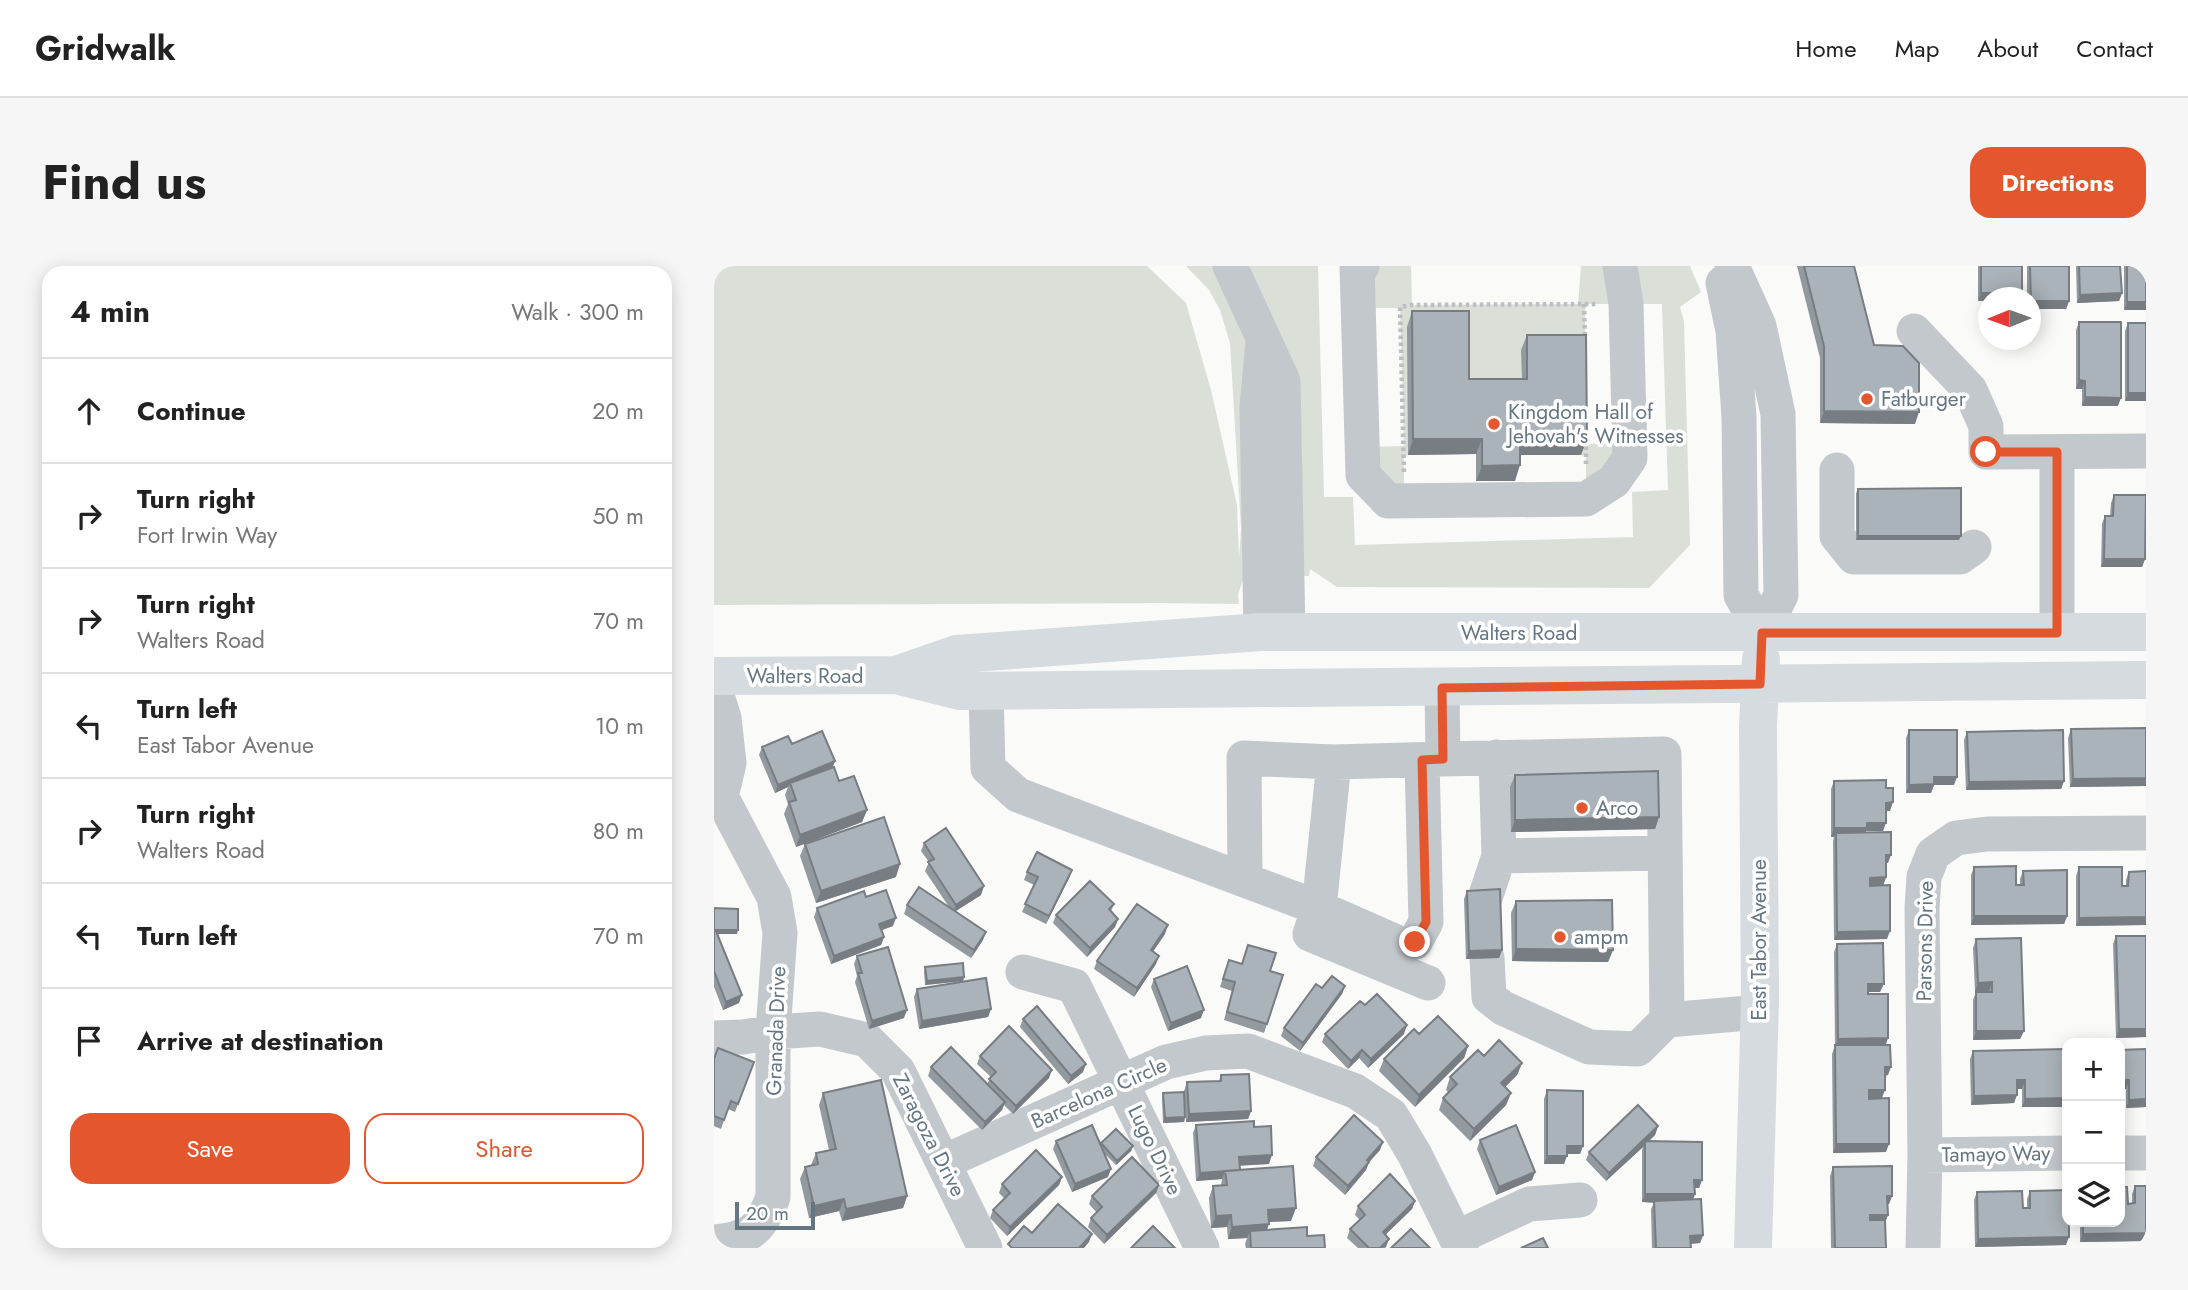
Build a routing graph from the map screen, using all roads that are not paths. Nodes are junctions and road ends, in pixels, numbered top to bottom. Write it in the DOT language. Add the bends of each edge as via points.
graph roads {
  1 [pos="1230,266"];
  2 [pos="1362,266"];
  3 [pos="1620,266"];
  4 [pos="1720,266"];
  5 [pos="1732,266"];
  6 [pos="1914,331"];
  7 [pos="2146,451"];
  8 [pos="2057,452"];
  9 [pos="1837,470"];
  10 [pos="1974,547"];
  11 [pos="2146,632"];
  12 [pos="1275,633"];
  13 [pos="1762,633"];
  14 [pos="2057,633"];
  15 [pos="896,675"];
  16 [pos="714,676"];
  17 [pos="2146,680"];
  18 [pos="1760,684"];
  19 [pos="714,686"];
  20 [pos="1442,688"];
  21 [pos="986,691"];
  22 [pos="1496,757"];
  23 [pos="1432,760"];
  24 [pos="1334,762"];
  25 [pos="720,803"];
  26 [pos="2146,833"];
  27 [pos="1665,853"];
  28 [pos="1499,856"];
  29 [pos="1245,879"];
  30 [pos="1486,898"];
  31 [pos="1319,908"];
  32 [pos="1487,958"];
  33 [pos="1023,972"];
  34 [pos="1428,983"];
  35 [pos="1760,1012"];
  36 [pos="1667,1020"];
  37 [pos="773,1032"];
  38 [pos="714,1038"];
  39 [pos="1122,1083"];
  40 [pos="2062,1153"];
  41 [pos="2125,1153"];
  42 [pos="2146,1153"];
  43 [pos="1925,1155"];
  44 [pos="944,1162"];
  45 [pos="1580,1200"];
  46 [pos="714,1242"];
  47 [pos="1458,1243"];
  48 [pos="985,1248"];
  49 [pos="1202,1248"];
  50 [pos="1753,1248"];
  51 [pos="1923,1248"];
  1 -- 12 [label="street" via="1283,381"];
  2 -- 3 [label="street" via="1357,266 1363,475 1388,501 1586,499 1614,481 1630,458 1626,304"];
  4 -- 13 [label="street" via="1734,344 1739,417 1741,595"];
  5 -- 13 [label="street, East Tabor Avenue" via="1759,326 1778,414 1781,595"];
  6 -- 8 [label="street" via="1970,390 1986,426 1980,460"];
  7 -- 8 [label="street"];
  8 -- 14 [label="street"];
  9 -- 10 [label="street" via="1837,536 1854,557 1960,557"];
  11 -- 14 [label="main road, Walters Road"];
  12 -- 13 [label="main road, Walters Road"];
  12 -- 15 [label="main road, Walters Road" via="957,654"];
  13 -- 14 [label="main road, Walters Road"];
  13 -- 18 [label="main road, East Tabor Avenue"];
  15 -- 16 [label="main road, Walters Road"];
  15 -- 21 [label="main road, Walters Road" via="960,691"];
  17 -- 18 [label="main road, Walters Road"];
  18 -- 20 [label="main road, Walters Road"];
  18 -- 35 [label="main road, East Tabor Avenue"];
  19 -- 25 [label="street, Granada Drive" via="724,719 729,763"];
  20 -- 21 [label="main road, Walters Road"];
  20 -- 23 [label="street"];
  21 -- 29 [label="street" via="988,768 1018,794"];
  22 -- 23 [label="street"];
  22 -- 27 [label="street" via="1542,771 1627,769 1664,754"];
  22 -- 28 [label="street"];
  23 -- 24 [label="street"];
  23 -- 31 [label="street" via="1426,922 1415,942 1401,944"];
  24 -- 29 [label="street" via="1244,758"];
  24 -- 31 [label="street"];
  25 -- 37 [label="street, Granada Drive" via="774,897 780,933"];
  26 -- 43 [label="street, Parsons Drive" via="1987,834 1956,838 1933,854 1924,877 1922,908"];
  27 -- 28 [label="street" via="1628,841 1543,843"];
  27 -- 36 [label="street"];
  28 -- 30 [label="street"];
  29 -- 31 [label="street"];
  31 -- 34 [label="street" via="1310,934"];
  32 -- 36 [label="street" via="1489,997 1503,1008 1589,1047 1638,1049"];
  33 -- 39 [label="street, Lugo Drive" via="1074,986"];
  35 -- 36 [label="street"];
  35 -- 50 [label="main road, East Tabor Avenue"];
  37 -- 38 [label="street, Zaragoza Drive"];
  37 -- 44 [label="street, Zaragoza Drive" via="820,1029 867,1040 898,1071"];
  37 -- 46 [label="street, Granada Drive" via="773,1197 757,1228 742,1238"];
  39 -- 44 [label="street, Barcelona Circle"];
  39 -- 47 [label="street, Barcelona Circle" via="1166,1062 1206,1053 1248,1051 1355,1091 1391,1115"];
  39 -- 49 [label="street, Lugo Drive"];
  40 -- 43 [label="street, Tamayo Way"];
  41 -- 42 [label="street"];
  43 -- 51 [label="street, Parsons Drive"];
  44 -- 48 [label="street, Zaragoza Drive"];
  45 -- 47 [label="street" via="1529,1205"];
}
